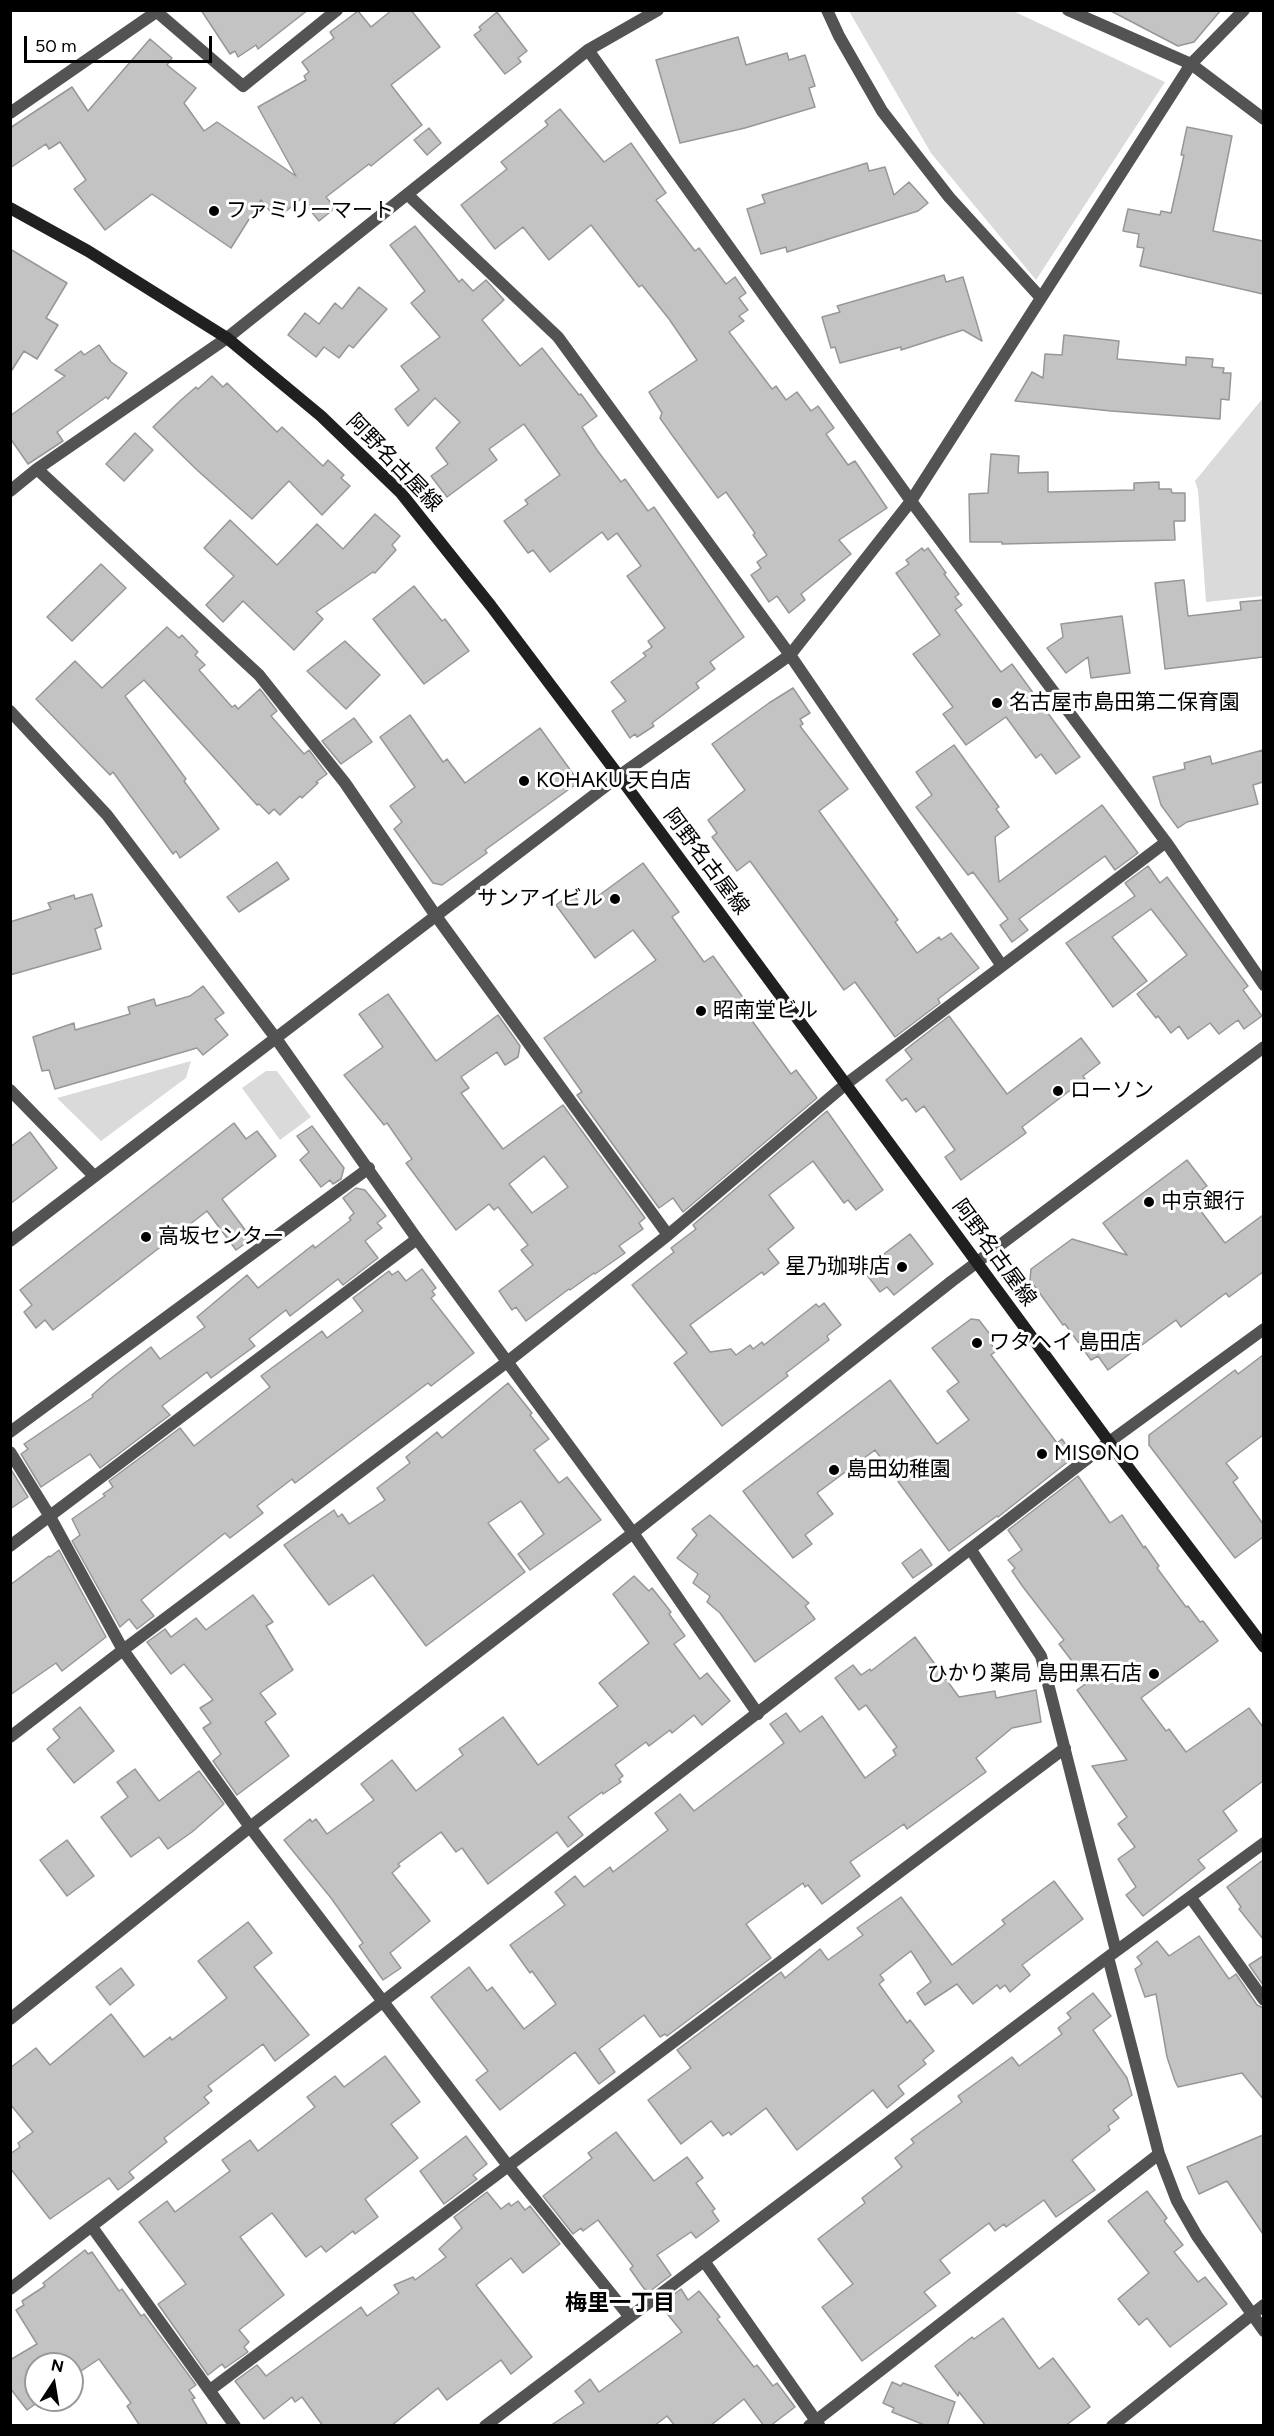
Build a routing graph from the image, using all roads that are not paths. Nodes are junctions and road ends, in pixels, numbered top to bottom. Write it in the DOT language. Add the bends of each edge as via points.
graph roads {
  1 [pos="337,10"];
  2 [pos="658,10"];
  3 [pos="826,10"];
  4 [pos="1068,10"];
  5 [pos="1244,10"];
  6 [pos="158,11"];
  7 [pos="588,50"];
  8 [pos="1191,64"];
  9 [pos="10,113"];
  10 [pos="1263,119"];
  11 [pos="408,195"];
  12 [pos="10,208"];
  13 [pos="1041,298"];
  14 [pos="227,338"];
  15 [pos="38,469"];
  16 [pos="10,491"];
  17 [pos="911,501"];
  18 [pos="790,655"];
  19 [pos="10,711"];
  20 [pos="619,776"];
  21 [pos="1166,842"];
  22 [pos="436,916"];
  23 [pos="1002,966"];
  24 [pos="1263,985"];
  25 [pos="275,1037"];
  26 [pos="1263,1047"];
  27 [pos="846,1084"];
  28 [pos="10,1090"];
  29 [pos="369,1168"];
  30 [pos="94,1176"];
  31 [pos="668,1235"];
  32 [pos="417,1239"];
  33 [pos="10,1241"];
  34 [pos="977,1263"];
  35 [pos="1263,1329"];
  36 [pos="507,1362"];
  37 [pos="10,1432"];
  38 [pos="1109,1442"];
  39 [pos="10,1452"];
  40 [pos="50,1515"];
  41 [pos="633,1533"];
  42 [pos="10,1546"];
  43 [pos="971,1550"];
  44 [pos="1263,1647"];
  45 [pos="123,1650"];
  46 [pos="758,1714"];
  47 [pos="10,1737"];
  48 [pos="1065,1748"];
  49 [pos="250,1827"];
  50 [pos="1263,1843"];
  51 [pos="1191,1898"];
  52 [pos="1112,1954"];
  53 [pos="1263,2000"];
  54 [pos="385,2001"];
  55 [pos="10,2019"];
  56 [pos="1159,2154"];
  57 [pos="509,2167"];
  58 [pos="92,2227"];
  59 [pos="704,2261"];
  60 [pos="10,2289"];
  61 [pos="1263,2305"];
  62 [pos="1252,2314"];
  63 [pos="629,2316"];
  64 [pos="1263,2331"];
  65 [pos="210,2390"];
  66 [pos="815,2424"];
  67 [pos="235,2426"];
  68 [pos="485,2426"];
  69 [pos="1112,2426"];
  1 -- 6 [label="street" via="243,86"];
  2 -- 7 [label="street"];
  3 -- 13 [label="street" via="882,111 949,197"];
  4 -- 8 [label="street"];
  5 -- 8 [label="street"];
  6 -- 9 [label="street"];
  7 -- 11 [label="street"];
  7 -- 17 [label="street"];
  8 -- 10 [label="street"];
  8 -- 13 [label="street"];
  11 -- 14 [label="street"];
  11 -- 18 [label="street" via="558,338"];
  12 -- 14 [label="main road, 阿野名古屋線" via="88,251"];
  13 -- 17 [label="street"];
  14 -- 15 [label="street"];
  14 -- 20 [label="main road, 阿野名古屋線" via="321,416 401,493"];
  15 -- 16 [label="street"];
  15 -- 22 [label="street" via="259,675 345,783"];
  17 -- 18 [label="street"];
  17 -- 21 [label="street"];
  18 -- 20 [label="street"];
  18 -- 23 [label="street"];
  19 -- 25 [label="street" via="107,816"];
  20 -- 22 [label="street"];
  20 -- 27 [label="main road, 阿野名古屋線"];
  21 -- 23 [label="street"];
  21 -- 24 [label="street"];
  22 -- 25 [label="street"];
  22 -- 31 [label="street"];
  23 -- 27 [label="street"];
  25 -- 29 [label="street"];
  25 -- 30 [label="street"];
  26 -- 34 [label="street"];
  27 -- 31 [label="street"];
  27 -- 34 [label="main road, 阿野名古屋線"];
  28 -- 30 [label="street"];
  29 -- 32 [label="street"];
  29 -- 37 [label="street"];
  30 -- 33 [label="street"];
  31 -- 36 [label="street"];
  32 -- 36 [label="street"];
  32 -- 40 [label="street"];
  34 -- 38 [label="main road, 阿野名古屋線"];
  34 -- 41 [label="street"];
  35 -- 38 [label="street"];
  36 -- 41 [label="street"];
  36 -- 45 [label="street"];
  38 -- 43 [label="street"];
  38 -- 44 [label="main road, 阿野名古屋線"];
  39 -- 40 [label="street"];
  40 -- 42 [label="street"];
  40 -- 45 [label="street"];
  41 -- 46 [label="street"];
  41 -- 49 [label="street"];
  43 -- 46 [label="street"];
  43 -- 48 [label="street" via="1041,1656"];
  45 -- 47 [label="street"];
  45 -- 49 [label="street"];
  46 -- 54 [label="street"];
  48 -- 52 [label="street"];
  48 -- 57 [label="street"];
  49 -- 54 [label="street"];
  49 -- 55 [label="street"];
  50 -- 51 [label="street"];
  51 -- 52 [label="street"];
  51 -- 53 [label="street"];
  52 -- 56 [label="street"];
  52 -- 59 [label="street"];
  54 -- 57 [label="street"];
  54 -- 58 [label="street"];
  56 -- 62 [label="street" via="1192,2227"];
  56 -- 66 [label="street"];
  57 -- 63 [label="street"];
  57 -- 65 [label="street"];
  58 -- 60 [label="street"];
  58 -- 65 [label="street"];
  59 -- 63 [label="street"];
  59 -- 66 [label="street"];
  61 -- 62 [label="street"];
  62 -- 64 [label="street"];
  62 -- 69 [label="street"];
  63 -- 68 [label="street"];
  65 -- 67 [label="street"];
}
